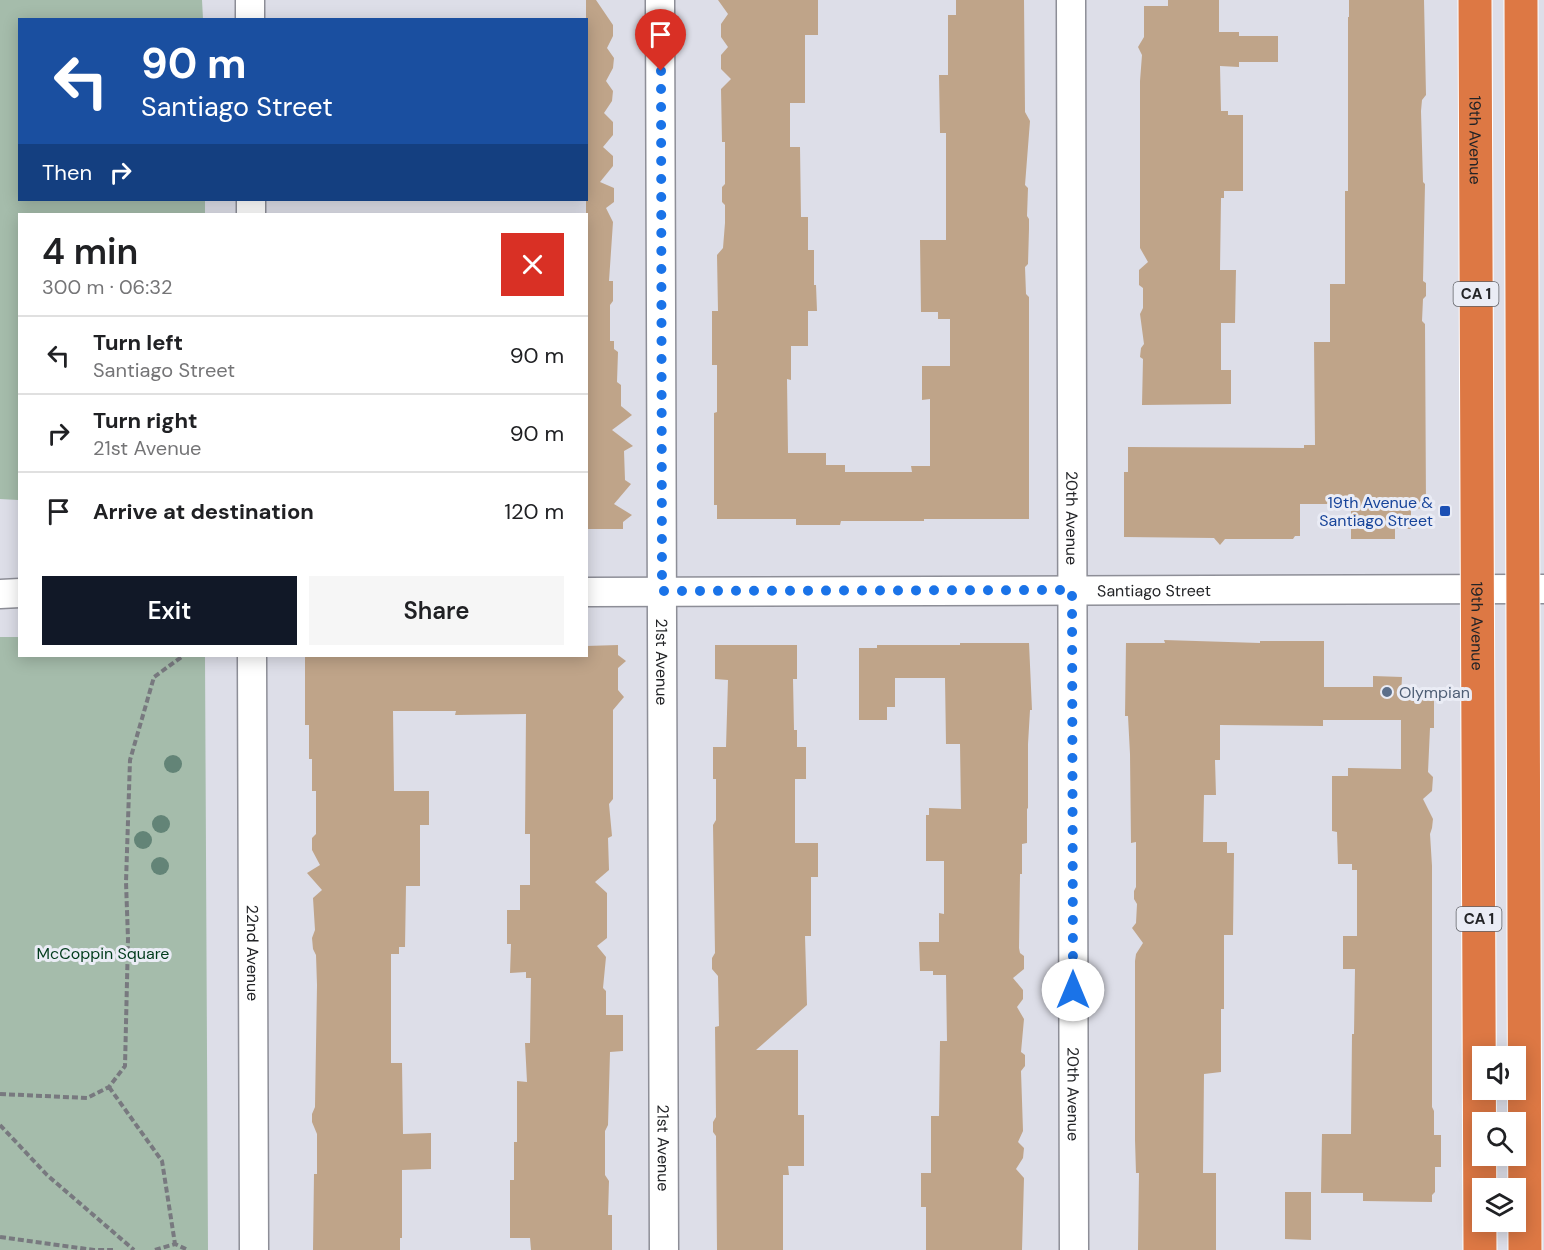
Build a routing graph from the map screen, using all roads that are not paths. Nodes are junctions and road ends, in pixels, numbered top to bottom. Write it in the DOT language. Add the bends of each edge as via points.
graph roads {
  1 [pos="250,0"];
  2 [pos="660,0"];
  3 [pos="1071,0"];
  4 [pos="1475,0"];
  5 [pos="1521,0"];
  6 [pos="250,18"];
  7 [pos="1478,589"];
  8 [pos="1533,589"];
  9 [pos="1072,590"];
  10 [pos="662,591"];
  11 [pos="588,592"];
  12 [pos="0,594"];
  13 [pos="18,594"];
  14 [pos="252,657"];
  15 [pos="254,1250"];
  16 [pos="664,1250"];
  17 [pos="1074,1250"];
  18 [pos="1480,1250"];
  19 [pos="1525,1250"];
  1 -- 6 [label="street"];
  2 -- 10 [label="street, 21st Avenue"];
  3 -- 9 [label="street, 20th Avenue"];
  4 -- 7 [label="highway, 19th Avenue / CA 1"];
  5 -- 8 [label="highway, CA 1"];
  7 -- 8 [label="street, Santiago Street"];
  7 -- 9 [label="street, Santiago Street"];
  7 -- 18 [label="highway, 19th Avenue / CA 1"];
  8 -- 19 [label="highway, CA 1"];
  9 -- 10 [label="street, Santiago Street"];
  9 -- 17 [label="street, 20th Avenue"];
  10 -- 11 [label="street, Santiago Street"];
  10 -- 16 [label="street, 21st Avenue"];
  12 -- 13 [label="street"];
  14 -- 15 [label="street, 22nd Avenue"];
}
